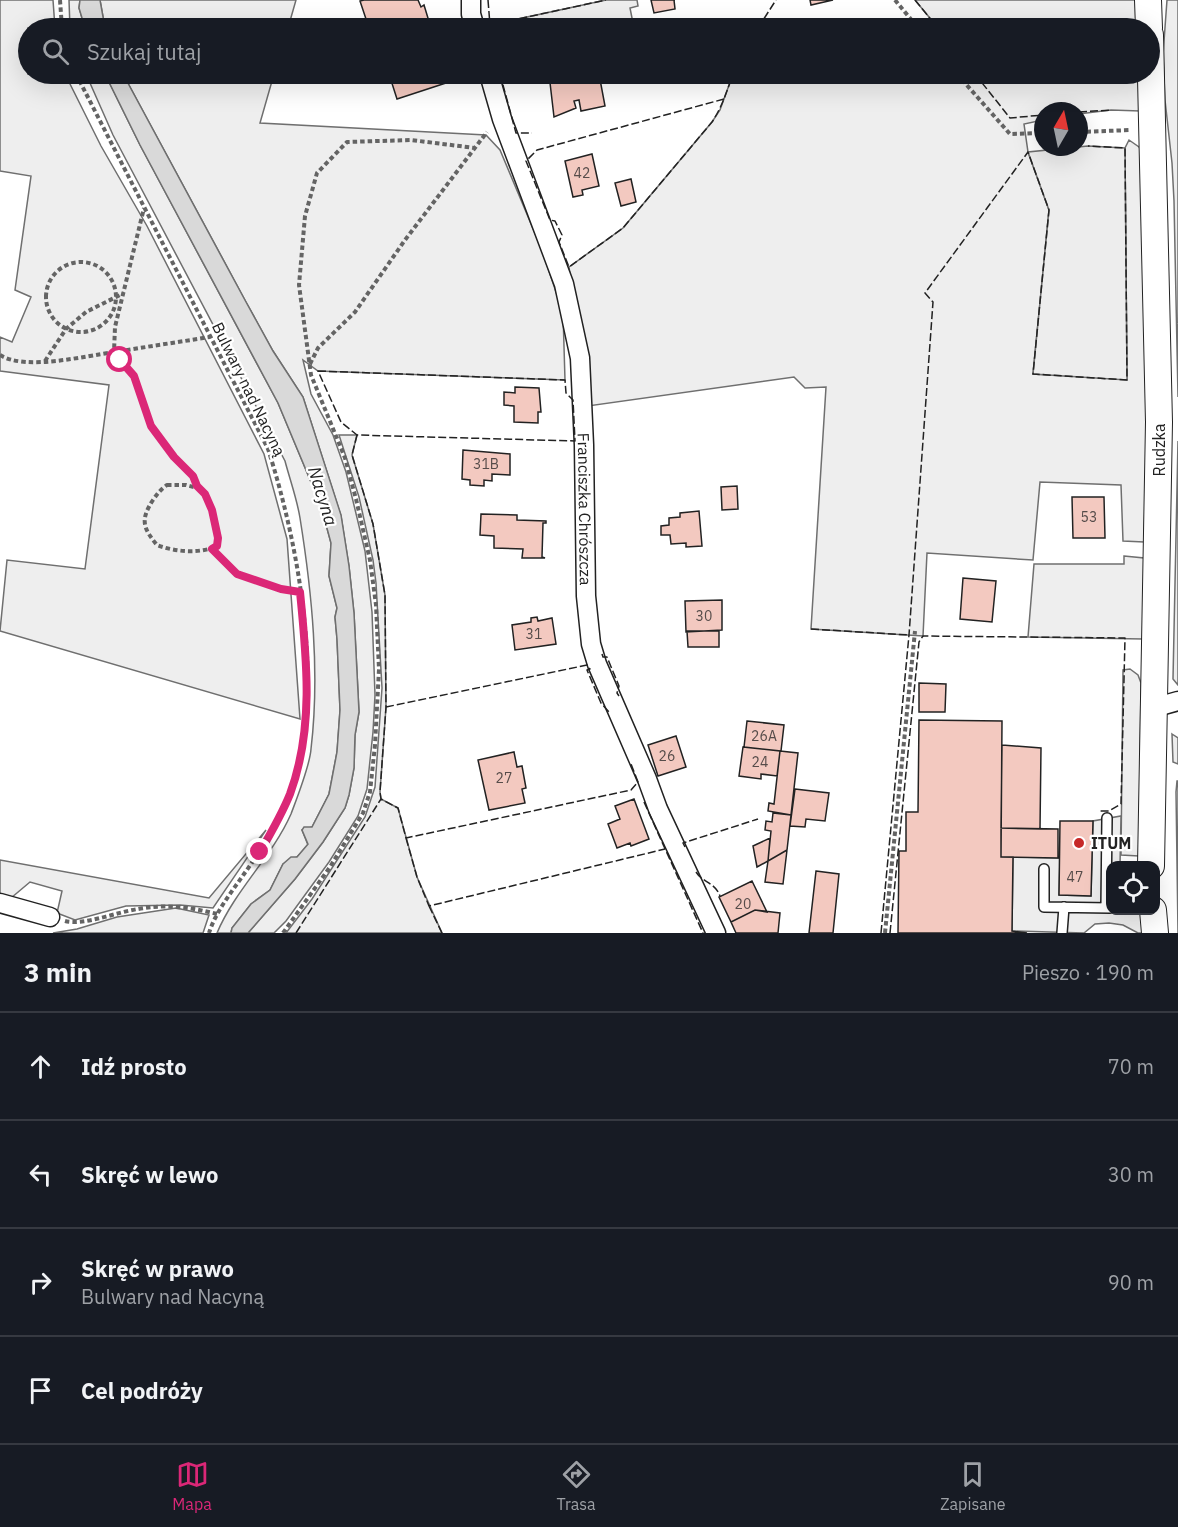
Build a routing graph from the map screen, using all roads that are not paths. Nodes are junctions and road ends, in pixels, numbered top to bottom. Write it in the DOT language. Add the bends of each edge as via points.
graph roads {
  1 [pos="471,0"];
  2 [pos="1148,0"];
  3 [pos="472,18"];
  4 [pos="1149,18"];
  5 [pos="492,84"];
  6 [pos="1151,84"];
  7 [pos="1178,701"];
  8 [pos="1153,708"];
  9 [pos="1107,818"];
  10 [pos="1107,861"];
  11 [pos="1151,861"];
  12 [pos="1044,869"];
  13 [pos="0,903"];
  14 [pos="1064,907"];
  15 [pos="1106,908"];
  16 [pos="1153,915"];
  17 [pos="50,917"];
  18 [pos="716,933"];
  19 [pos="1062,933"];
  20 [pos="1155,933"];
  1 -- 3 [label="street"];
  2 -- 4 [label="main road"];
  5 -- 18 [label="street, Franciszka Chrószcza" via="568,298 580,357 585,596 591,644 658,809"];
  6 -- 8 [label="main road, Rudzka" via="1159,422"];
  7 -- 8 [label="street"];
  8 -- 11 [label="main road, Rudzka"];
  9 -- 10 [label="lane"];
  12 -- 14 [label="lane" via="1044,907"];
  13 -- 17 [label="street"];
  14 -- 15 [label="lane"];
  14 -- 19 [label="lane"];
  16 -- 20 [label="main road"];
}
